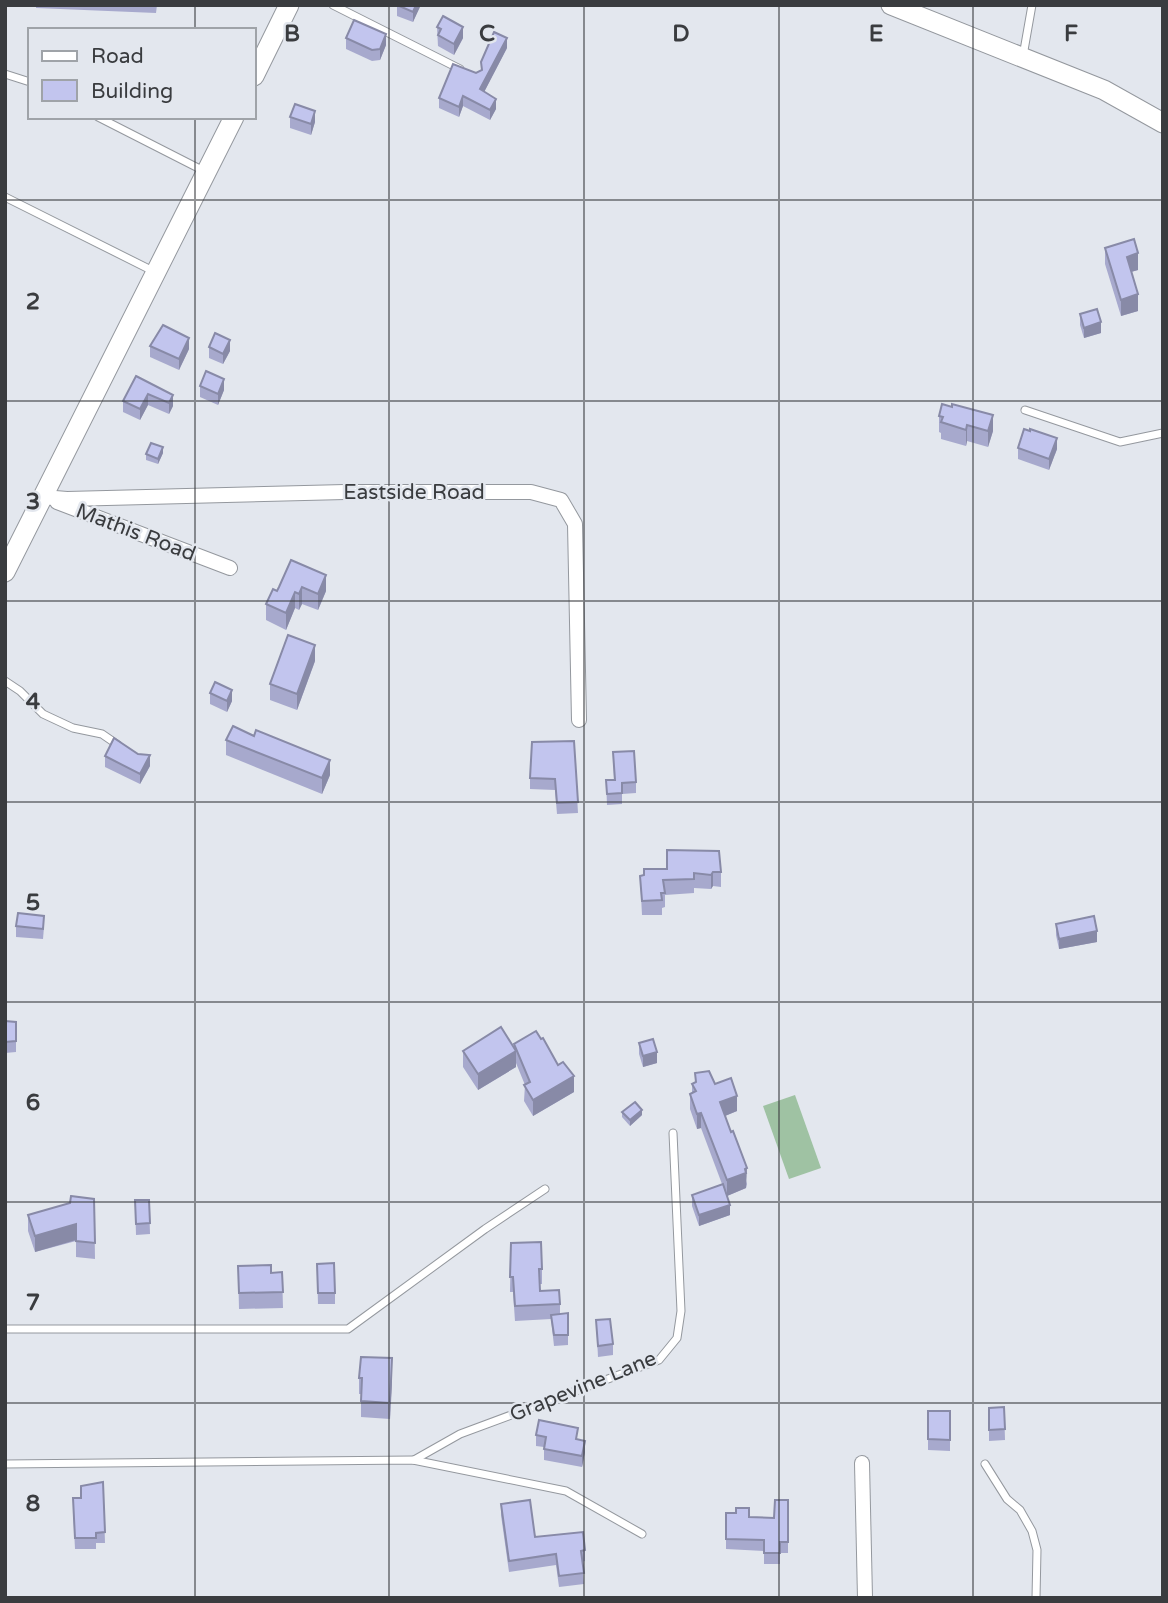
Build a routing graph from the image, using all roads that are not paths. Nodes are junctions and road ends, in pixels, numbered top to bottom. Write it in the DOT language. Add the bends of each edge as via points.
graph roads {
  1 [pos="289,5"];
  2 [pos="332,5"];
  3 [pos="891,5"];
  4 [pos="1032,5"];
  5 [pos="1023,57"];
  6 [pos="465,71"];
  7 [pos="256,72"];
  8 [pos="5,74"];
  9 [pos="28,81"];
  10 [pos="102,119"];
  11 [pos="233,119"];
  12 [pos="1163,123"];
  13 [pos="207,172"];
  14 [pos="5,197"];
  15 [pos="156,273"];
  16 [pos="1025,410"];
  17 [pos="1163,433"];
  18 [pos="43,497"];
  19 [pos="230,568"];
  20 [pos="5,572"];
  21 [pos="5,681"];
  22 [pos="579,720"];
  23 [pos="122,746"];
  24 [pos="673,1133"];
  25 [pos="545,1189"];
  26 [pos="5,1329"];
  27 [pos="413,1460"];
  28 [pos="5,1464"];
  29 [pos="862,1464"];
  30 [pos="985,1464"];
  31 [pos="642,1534"];
  32 [pos="865,1598"];
  33 [pos="1036,1598"];
  1 -- 7 [label="main road"];
  2 -- 6 [label="lane"];
  3 -- 5 [label="main road"];
  4 -- 5 [label="lane"];
  5 -- 12 [label="main road" via="1104,90"];
  8 -- 9 [label="lane"];
  10 -- 13 [label="lane"];
  11 -- 13 [label="main road"];
  13 -- 15 [label="main road"];
  14 -- 15 [label="lane"];
  15 -- 18 [label="main road"];
  16 -- 17 [label="lane" via="1119,442"];
  18 -- 19 [label="street, Mathis Road"];
  18 -- 20 [label="main road"];
  18 -- 22 [label="street, Eastside Road" via="531,492 561,500 575,524"];
  21 -- 23 [label="lane" via="43,714 73,728 102,734"];
  24 -- 27 [label="lane, Grapevine Lane" via="681,1311 677,1338 659,1360 460,1434"];
  25 -- 26 [label="lane" via="348,1329"];
  27 -- 28 [label="lane, Grapevine Lane"];
  27 -- 31 [label="lane, Grapevine Lane" via="566,1491"];
  29 -- 32 [label="street"];
  30 -- 33 [label="lane" via="1032,1531 1037,1550"];
}
